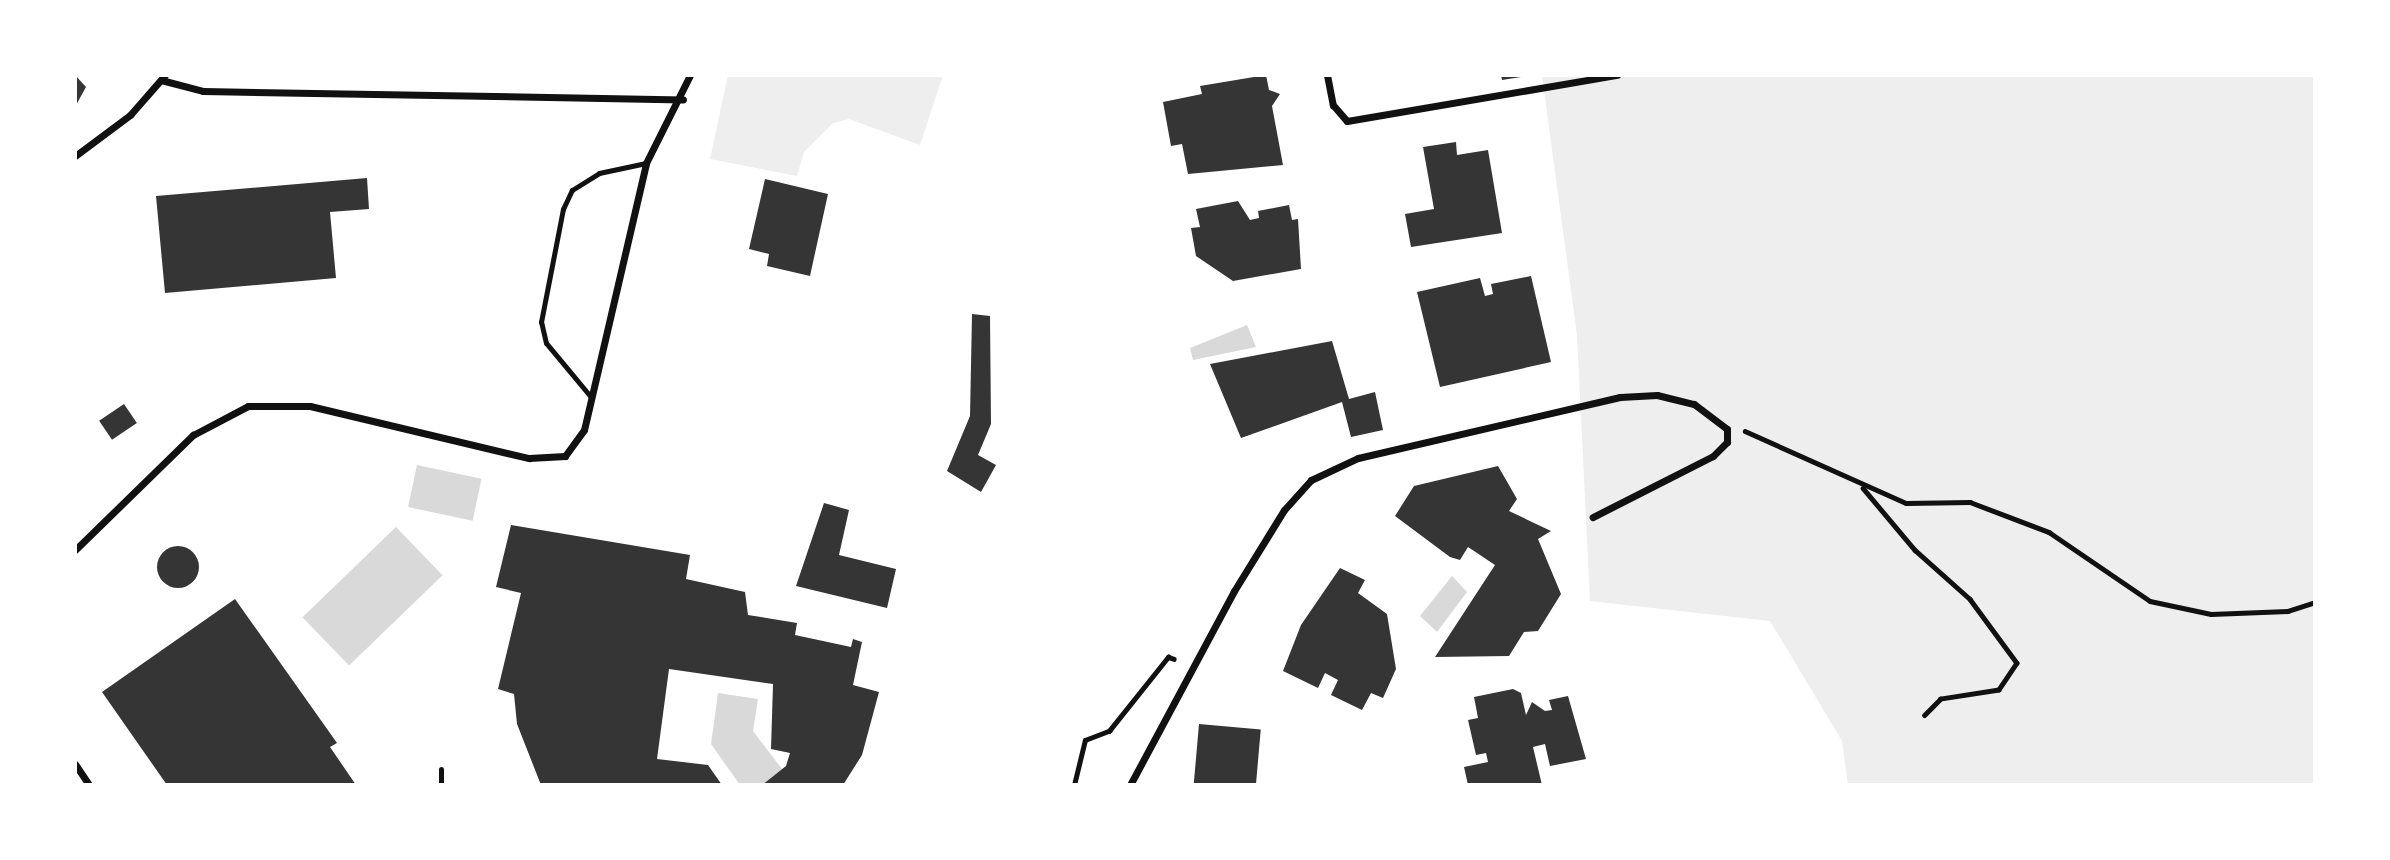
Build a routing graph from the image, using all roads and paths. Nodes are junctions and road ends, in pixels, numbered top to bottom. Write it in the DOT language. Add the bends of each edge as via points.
graph roads {
  1 [pos="690,75"];
  2 [pos="1328,75"];
  3 [pos="1617,75"];
  4 [pos="163,78"];
  5 [pos="683,99"];
  6 [pos="75,156"];
  7 [pos="646,163"];
  8 [pos="591,397"];
  9 [pos="1727,429"];
  10 [pos="1860,485"];
  11 [pos="1593,517"];
  12 [pos="75,550"];
  13 [pos="2315,602"];
  14 [pos="1192,663"];
  15 [pos="1925,715"];
  16 [pos="75,764"];
  17 [pos="440,769"];
  18 [pos="89,785"];
  19 [pos="441,785"];
  20 [pos="1074,785"];
  21 [pos="1130,785"];
  1 -- 5 [label="street"];
  2 -- 3 [label="street" via="1334,105 1347,121"];
  4 -- 5 [label="street" via="203,91"];
  4 -- 6 [label="street" via="130,115"];
  5 -- 7 [label="street"];
  7 -- 8 [label="street"];
  7 -- 8 [label="lane" via="599,173 572,190 563,209 541,322 546,343"];
  8 -- 12 [label="street" via="577,446 555,459 310,406 248,406 193,435"];
  9 -- 10 [label="path" via="1800,450"];
  9 -- 11 [label="street" via="1727,442 1713,456"];
  9 -- 14 [label="street" via="1694,404 1657,395 1620,397 1358,457 1311,480 1284,510"];
  10 -- 13 [label="path" via="1906,503 1970,502 2049,532 2150,601 2211,614 2288,611"];
  10 -- 15 [label="path" via="1915,550 1970,599 2017,663 1999,690 1941,699"];
  14 -- 20 [label="path" via="1168,657 1109,731 1085,740"];
  14 -- 21 [label="street"];
  16 -- 18 [label="street"];
  17 -- 19 [label="lane"];
}
